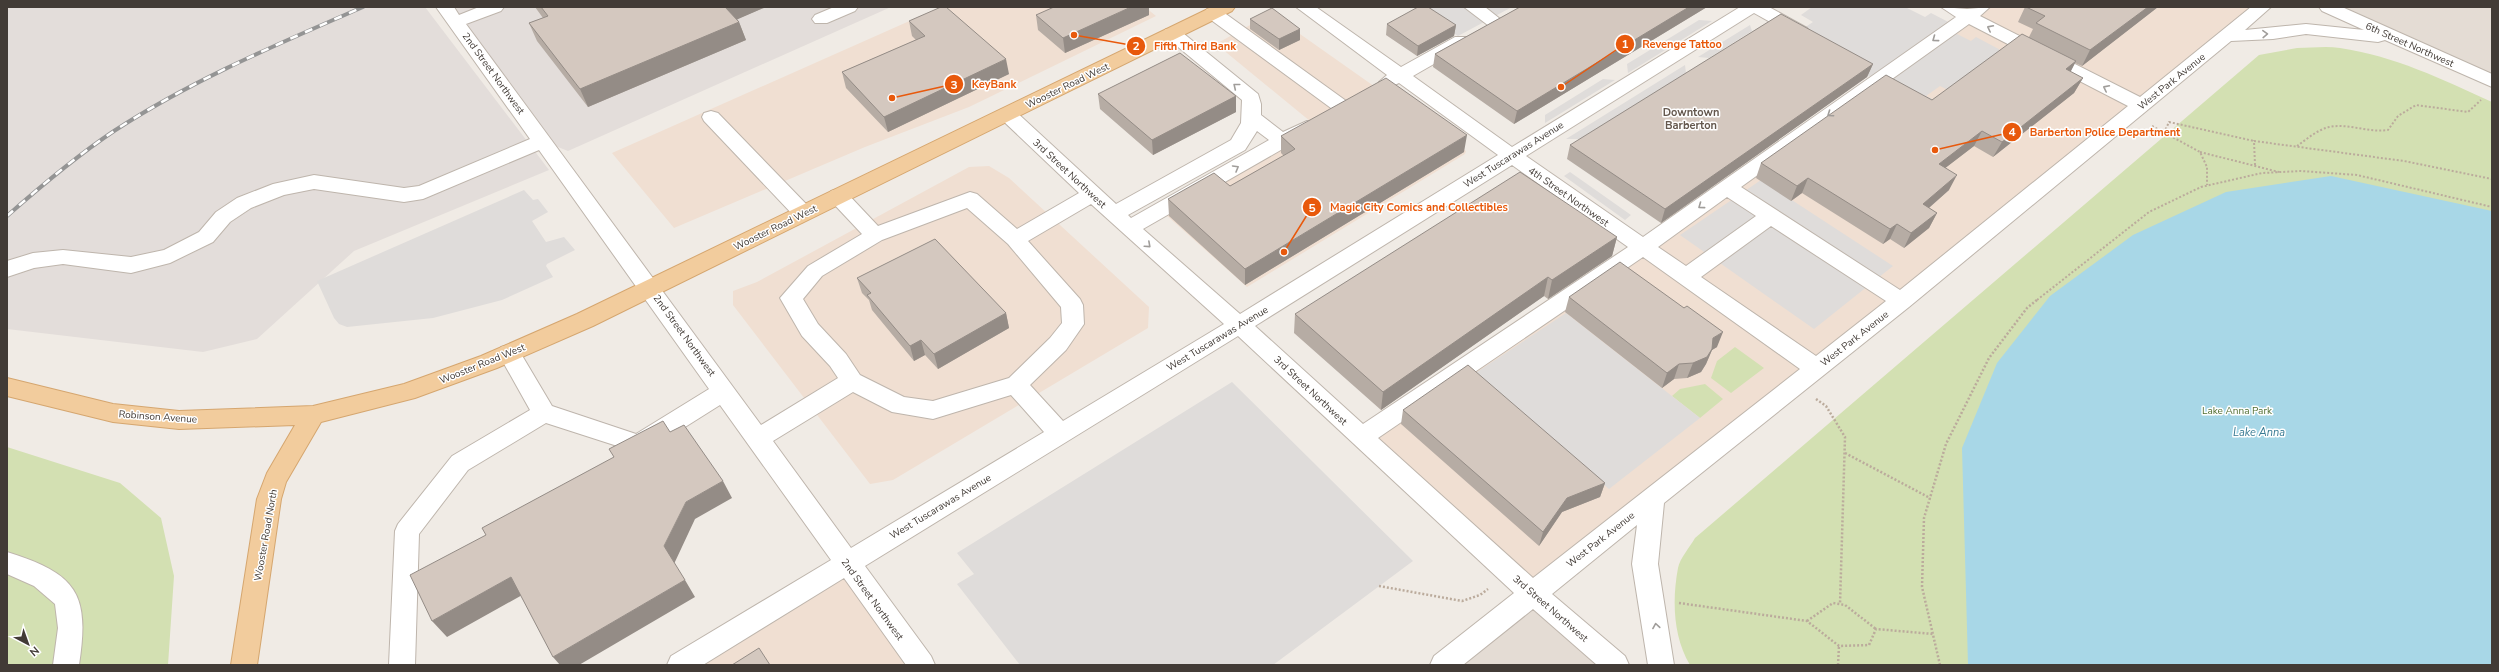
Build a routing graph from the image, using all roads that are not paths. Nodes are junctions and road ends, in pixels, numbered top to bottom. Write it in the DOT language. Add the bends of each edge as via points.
graph roads {
  1 [pos="496,7"];
  2 [pos="849,7"];
  3 [pos="1305,7"];
  4 [pos="1473,7"];
  5 [pos="1752,7"];
  6 [pos="1756,7"];
  7 [pos="1950,7"];
  8 [pos="2328,7"];
  9 [pos="2252,9"];
  10 [pos="1220,10"];
  11 [pos="1974,12"];
  12 [pos="450,14"];
  13 [pos="821,19"];
  14 [pos="1172,33"];
  15 [pos="2226,36"];
  16 [pos="1811,38"];
  17 [pos="2400,40"];
  18 [pos="1400,75"];
  19 [pos="2492,81"];
  20 [pos="1342,107"];
  21 [pos="2135,110"];
  22 [pos="1007,114"];
  23 [pos="711,116"];
  24 [pos="1251,117"];
  25 [pos="543,141"];
  26 [pos="1282,142"];
  27 [pos="1511,155"];
  28 [pos="1726,188"];
  29 [pos="1092,194"];
  30 [pos="838,196"];
  31 [pos="802,213"];
  32 [pos="1114,214"];
  33 [pos="1771,216"];
  34 [pos="1129,228"];
  35 [pos="875,235"];
  36 [pos="1015,239"];
  37 [pos="1643,247"];
  38 [pos="7,269"];
  39 [pos="1686,277"];
  40 [pos="650,288"];
  41 [pos="1901,301"];
  42 [pos="1239,325"];
  43 [pos="509,353"];
  44 [pos="1816,368"];
  45 [pos="852,380"];
  46 [pos="1016,385"];
  47 [pos="7,387"];
  48 [pos="724,391"];
  49 [pos="544,413"];
  50 [pos="313,415"];
  51 [pos="1060,434"];
  52 [pos="1361,437"];
  53 [pos="758,439"];
  54 [pos="1654,497"];
  55 [pos="7,563"];
  56 [pos="847,563"];
  57 [pos="1532,593"];
  58 [pos="66,665"];
  59 [pos="244,665"];
  60 [pos="402,665"];
  61 [pos="680,665"];
  62 [pos="922,665"];
  63 [pos="1443,665"];
  64 [pos="1616,665"];
  65 [pos="1661,665"];
  1 -- 12 [label="street"];
  2 -- 13 [label="street"];
  3 -- 18 [label="street, 4th Street Northwest"];
  4 -- 18 [label="street" via="1502,18"];
  5 -- 27 [label="street, West Tuscarawas Avenue"];
  6 -- 16 [label="street"];
  7 -- 11 [label="street"];
  8 -- 17 [label="street, 6th Street Northwest"];
  9 -- 15 [label="street, West Park Avenue"];
  10 -- 14 [label="main road, Wooster Road West"];
  10 -- 20 [label="street"];
  21 -- 11 [label="street, one-way"];
  11 -- 28 [label="street, one-way"];
  12 -- 25 [label="street, 2nd Street Northwest"];
  14 -- 22 [label="main road, Wooster Road West"];
  24 -- 14 [label="street, one-way" via="1251,98"];
  15 -- 17 [label="street, one-way" via="2273,34 2306,29"];
  15 -- 21 [label="street, West Park Avenue"];
  17 -- 19 [label="street, 6th Street Northwest"];
  18 -- 20 [label="street"];
  18 -- 27 [label="street, 4th Street Northwest"];
  20 -- 26 [label="street"];
  21 -- 41 [label="street, West Park Avenue"];
  22 -- 29 [label="street, 3rd Street Northwest"];
  22 -- 30 [label="main road, Wooster Road West"];
  23 -- 31 [label="street"];
  24 -- 26 [label="street"];
  24 -- 32 [label="street" via="1247,136 1238,145"];
  25 -- 38 [label="street" via="424,192 404,195 314,182 280,189 244,203 223,217 206,237 170,256 131,265 63,257"];
  25 -- 40 [label="street, 2nd Street Northwest"];
  34 -- 26 [label="street, one-way"];
  27 -- 37 [label="street, 4th Street Northwest"];
  27 -- 42 [label="street, West Tuscarawas Avenue"];
  28 -- 33 [label="street"];
  28 -- 37 [label="street, one-way"];
  29 -- 32 [label="street, 3rd Street Northwest"];
  29 -- 36 [label="street"];
  30 -- 31 [label="main road, Wooster Road West"];
  30 -- 35 [label="street"];
  31 -- 40 [label="main road, Wooster Road West"];
  32 -- 34 [label="street, 3rd Street Northwest"];
  33 -- 39 [label="street"];
  33 -- 41 [label="street"];
  34 -- 42 [label="street, 3rd Street Northwest, one-way"];
  35 -- 36 [label="street" via="970,199"];
  35 -- 45 [label="street" via="815,271 791,298 810,330 838,360"];
  36 -- 46 [label="street" via="1072,305 1073,324 1058,344"];
  37 -- 39 [label="street, 4th Street Northwest"];
  37 -- 52 [label="street"];
  39 -- 44 [label="street, 4th Street Northwest"];
  40 -- 43 [label="main road, Wooster Road West"];
  40 -- 48 [label="street, 2nd Street Northwest"];
  41 -- 44 [label="street, West Park Avenue"];
  42 -- 51 [label="street, West Tuscarawas Avenue"];
  42 -- 52 [label="street, 3rd Street Northwest"];
  43 -- 49 [label="street"];
  43 -- 50 [label="main road, Wooster Road West" via="407,392"];
  44 -- 54 [label="street, West Park Avenue"];
  45 -- 46 [label="street" via="900,406 933,410"];
  45 -- 53 [label="street"];
  46 -- 51 [label="street"];
  47 -- 50 [label="main road, Robinson Avenue" via="113,413 179,420"];
  48 -- 49 [label="street" via="639,444"];
  48 -- 53 [label="street, 2nd Street Northwest"];
  49 -- 60 [label="street" via="460,463 407,531"];
  50 -- 59 [label="main road, Wooster Road North" via="276,480 270,499"];
  51 -- 56 [label="street, West Tuscarawas Avenue"];
  52 -- 57 [label="street, 3rd Street Northwest"];
  53 -- 56 [label="street, 2nd Street Northwest"];
  54 -- 57 [label="street, West Park Avenue"];
  65 -- 54 [label="street, one-way" via="1645,564"];
  55 -- 58 [label="street" via="26,568 56,587 69,604 70,636"];
  56 -- 61 [label="street, West Tuscarawas Avenue"];
  56 -- 62 [label="street, 2nd Street Northwest"];
  57 -- 63 [label="street, West Park Avenue"];
  57 -- 64 [label="street, 3rd Street Northwest"];
}
